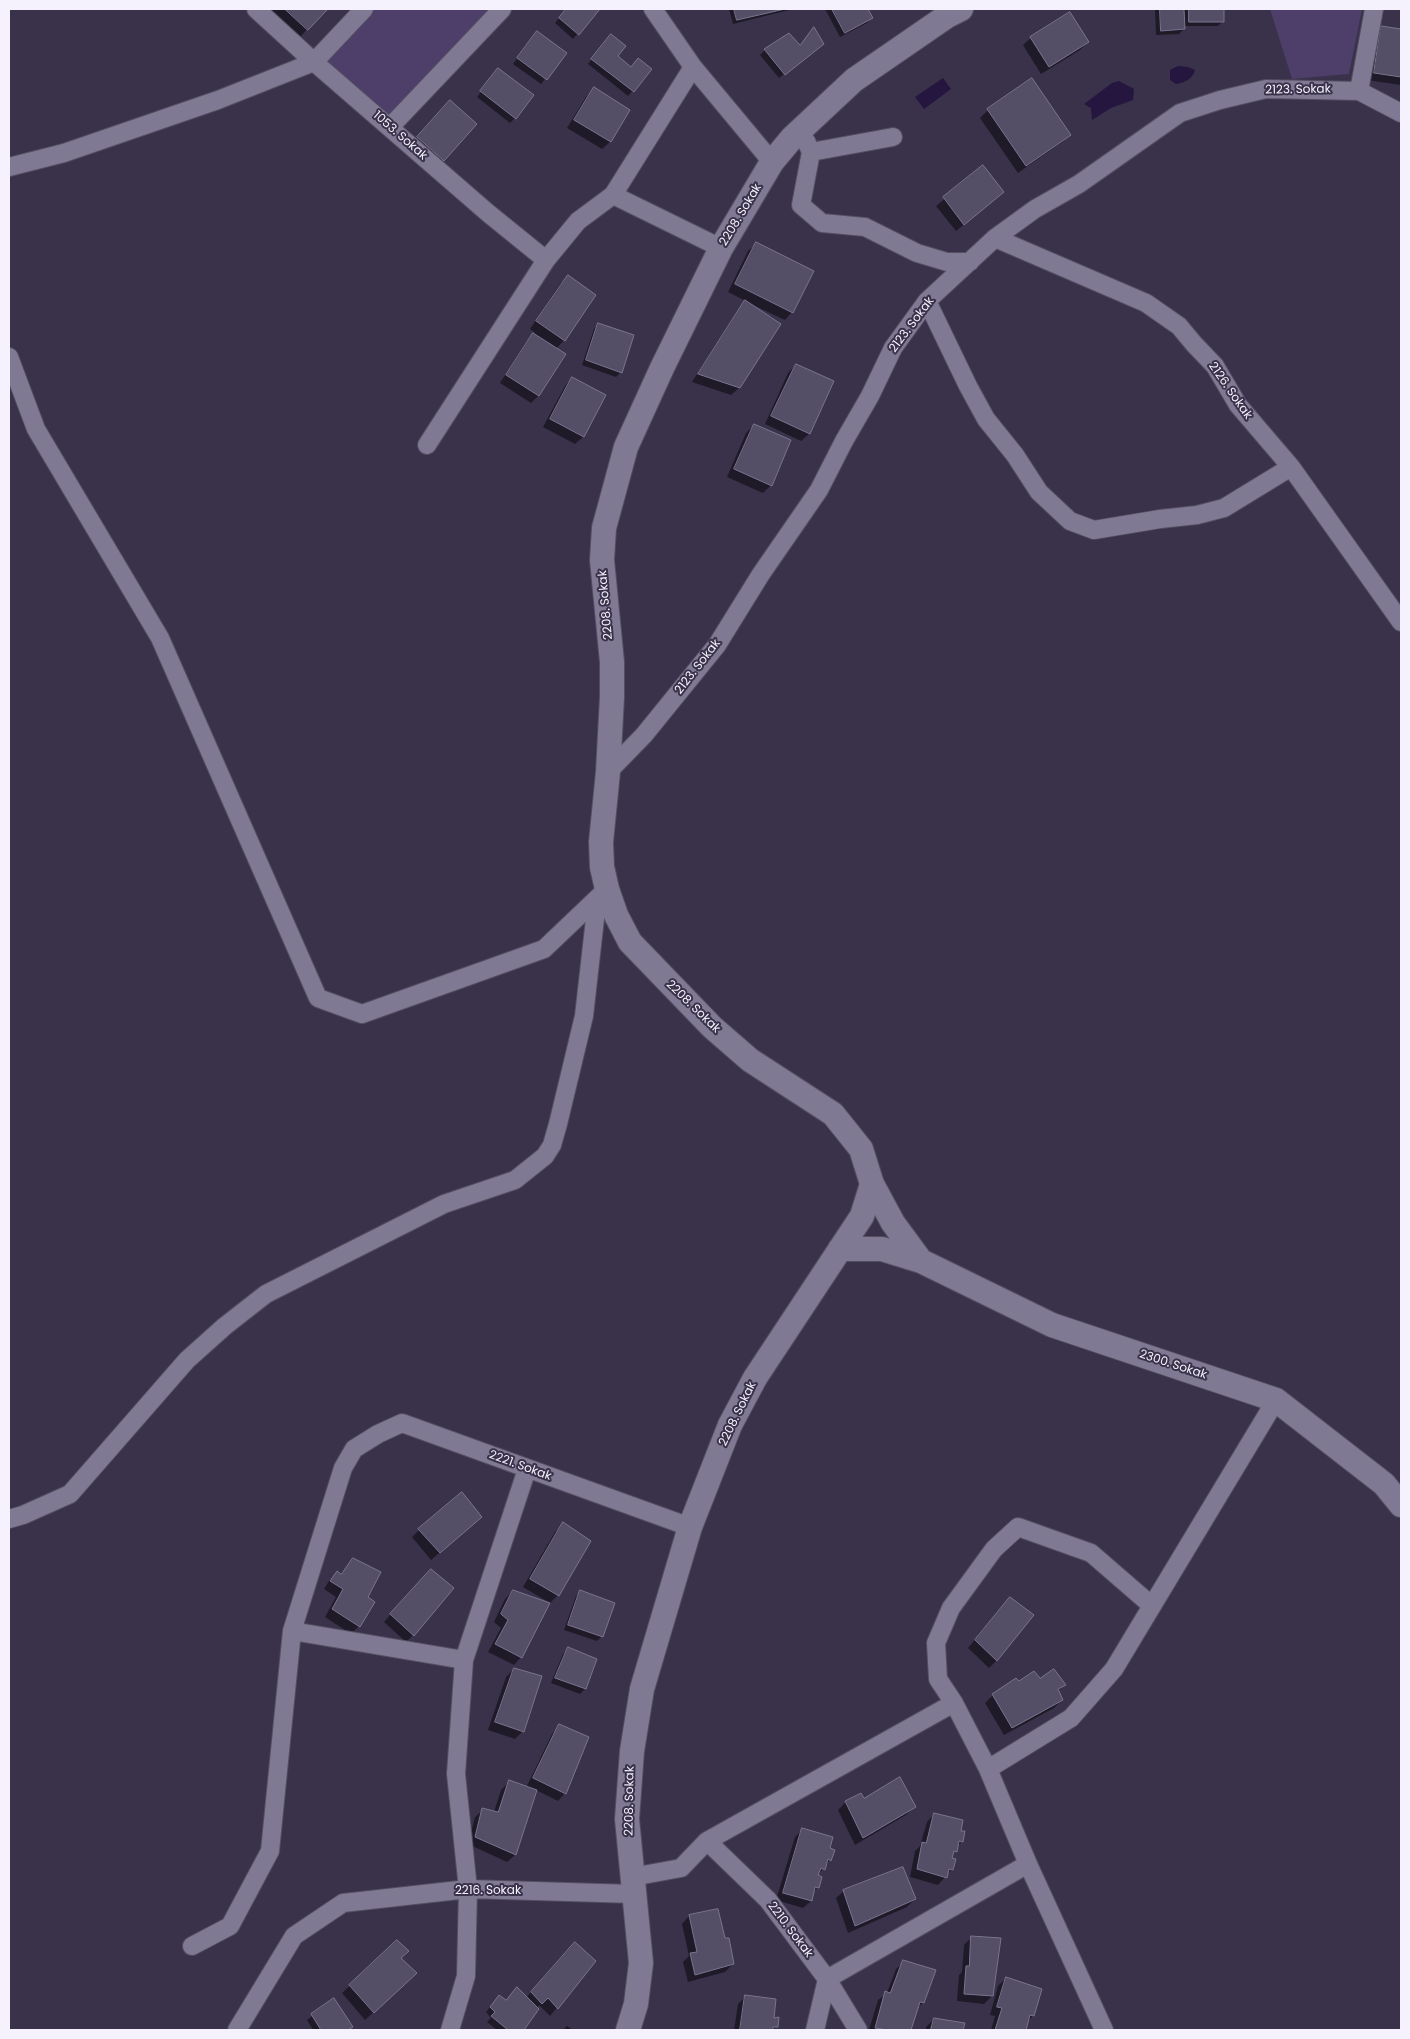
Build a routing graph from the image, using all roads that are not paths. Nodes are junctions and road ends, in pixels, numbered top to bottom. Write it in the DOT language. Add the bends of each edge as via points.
graph roads {
  1 [pos="256,9"];
  2 [pos="364,9"];
  3 [pos="502,9"];
  4 [pos="653,9"];
  5 [pos="961,9"];
  6 [pos="1374,9"];
  7 [pos="314,62"];
  8 [pos="693,67"];
  9 [pos="1359,91"];
  10 [pos="1401,113"];
  11 [pos="390,127"];
  12 [pos="800,130"];
  13 [pos="893,137"];
  14 [pos="811,152"];
  15 [pos="772,162"];
  16 [pos="9,167"];
  17 [pos="613,195"];
  18 [pos="995,238"];
  19 [pos="722,248"];
  20 [pos="546,260"];
  21 [pos="970,262"];
  22 [pos="928,302"];
  23 [pos="9,357"];
  24 [pos="427,446"];
  25 [pos="1291,468"];
  26 [pos="1401,622"];
  27 [pos="608,772"];
  28 [pos="607,889"];
  29 [pos="872,1184"];
  30 [pos="858,1222"];
  31 [pos="894,1223"];
  32 [pos="840,1249"];
  33 [pos="882,1249"];
  34 [pos="921,1261"];
  35 [pos="1276,1400"];
  36 [pos="527,1469"];
  37 [pos="1401,1505"];
  38 [pos="9,1519"];
  39 [pos="690,1527"];
  40 [pos="1151,1605"];
  41 [pos="292,1631"];
  42 [pos="464,1660"];
  43 [pos="954,1703"];
  44 [pos="988,1770"];
  45 [pos="707,1842"];
  46 [pos="1028,1864"];
  47 [pos="633,1886"];
  48 [pos="468,1889"];
  49 [pos="192,1946"];
  50 [pos="827,1979"];
  51 [pos="237,2030"];
  52 [pos="450,2030"];
  53 [pos="628,2030"];
  54 [pos="815,2030"];
  55 [pos="858,2030"];
  56 [pos="1104,2030"];
  1 -- 7 [label="street, 1053. Sokak"];
  2 -- 7 [label="street"];
  3 -- 11 [label="street"];
  4 -- 8 [label="street"];
  5 -- 12 [label="street, 2208. Sokak" via="854,80"];
  6 -- 9 [label="street"];
  7 -- 11 [label="street, 1053. Sokak"];
  7 -- 16 [label="street" via="191,110 64,153"];
  8 -- 15 [label="street"];
  8 -- 17 [label="street"];
  9 -- 10 [label="street, 2123. Sokak"];
  9 -- 18 [label="street, 2123. Sokak" via="1266,89 1180,113"];
  11 -- 20 [label="street, 1053. Sokak"];
  12 -- 14 [label="street"];
  12 -- 15 [label="street, 2208. Sokak"];
  13 -- 14 [label="street"];
  14 -- 21 [label="street" via="801,205 822,223 865,227 925,255 947,262"];
  15 -- 19 [label="street, 2208. Sokak"];
  17 -- 19 [label="street"];
  17 -- 20 [label="street" via="578,221"];
  18 -- 21 [label="street, 2123. Sokak"];
  18 -- 25 [label="street, 2126. Sokak" via="1146,303 1179,326 1216,366 1238,405"];
  19 -- 27 [label="street, 2208. Sokak" via="626,447 604,528 602,560 612,662"];
  20 -- 24 [label="street"];
  21 -- 22 [label="street, 2123. Sokak"];
  22 -- 25 [label="street" via="986,418 1039,492 1070,521 1094,530 1197,515 1224,508"];
  22 -- 27 [label="street, 2123. Sokak" via="894,348 819,490 761,574 718,645 644,735"];
  23 -- 28 [label="street" via="36,429 160,638 318,998 362,1014 544,949"];
  25 -- 26 [label="street, 2126. Sokak"];
  27 -- 28 [label="street, 2208. Sokak" via="601,842"];
  28 -- 29 [label="street, 2208. Sokak" via="630,942 712,1027 750,1060 833,1114 861,1149"];
  28 -- 38 [label="street" via="596,910 584,1016 571,1076 552,1145 545,1156 515,1180 444,1204 266,1294 187,1360 70,1494"];
  29 -- 30 [label="street, 2208. Sokak"];
  29 -- 31 [label="street"];
  30 -- 31 [label="street"];
  30 -- 32 [label="street, 2208. Sokak"];
  30 -- 33 [label="street"];
  31 -- 34 [label="street"];
  32 -- 33 [label="street"];
  32 -- 39 [label="street, 2208. Sokak" via="754,1378 730,1425"];
  33 -- 34 [label="street, 2300. Sokak"];
  34 -- 35 [label="street, 2300. Sokak" via="1052,1325"];
  35 -- 37 [label="street, 2300. Sokak" via="1384,1484"];
  35 -- 40 [label="street"];
  36 -- 39 [label="street, 2221. Sokak"];
  36 -- 41 [label="street, 2221. Sokak" via="402,1423 354,1449 344,1468"];
  36 -- 42 [label="street"];
  39 -- 47 [label="street, 2208. Sokak" via="640,1698 627,1819"];
  40 -- 43 [label="street" via="1091,1553 1018,1527 994,1549 951,1608 936,1643 938,1678"];
  40 -- 44 [label="street" via="1114,1668 1071,1718"];
  41 -- 42 [label="street"];
  41 -- 49 [label="street" via="270,1851 230,1926"];
  42 -- 48 [label="street" via="456,1774"];
  43 -- 44 [label="street"];
  43 -- 45 [label="street, 2216. Sokak"];
  44 -- 46 [label="street"];
  45 -- 47 [label="street, 2216. Sokak" via="681,1868"];
  45 -- 50 [label="street, 2210. Sokak" via="768,1900"];
  46 -- 50 [label="street"];
  46 -- 56 [label="street"];
  47 -- 48 [label="street, 2216. Sokak"];
  47 -- 53 [label="street, 2208. Sokak" via="641,1963 636,2004"];
  48 -- 51 [label="street, 2216. Sokak" via="343,1903 294,1936"];
  48 -- 52 [label="street" via="466,1976"];
  50 -- 54 [label="street"];
  50 -- 55 [label="street, 2210. Sokak"];
}
